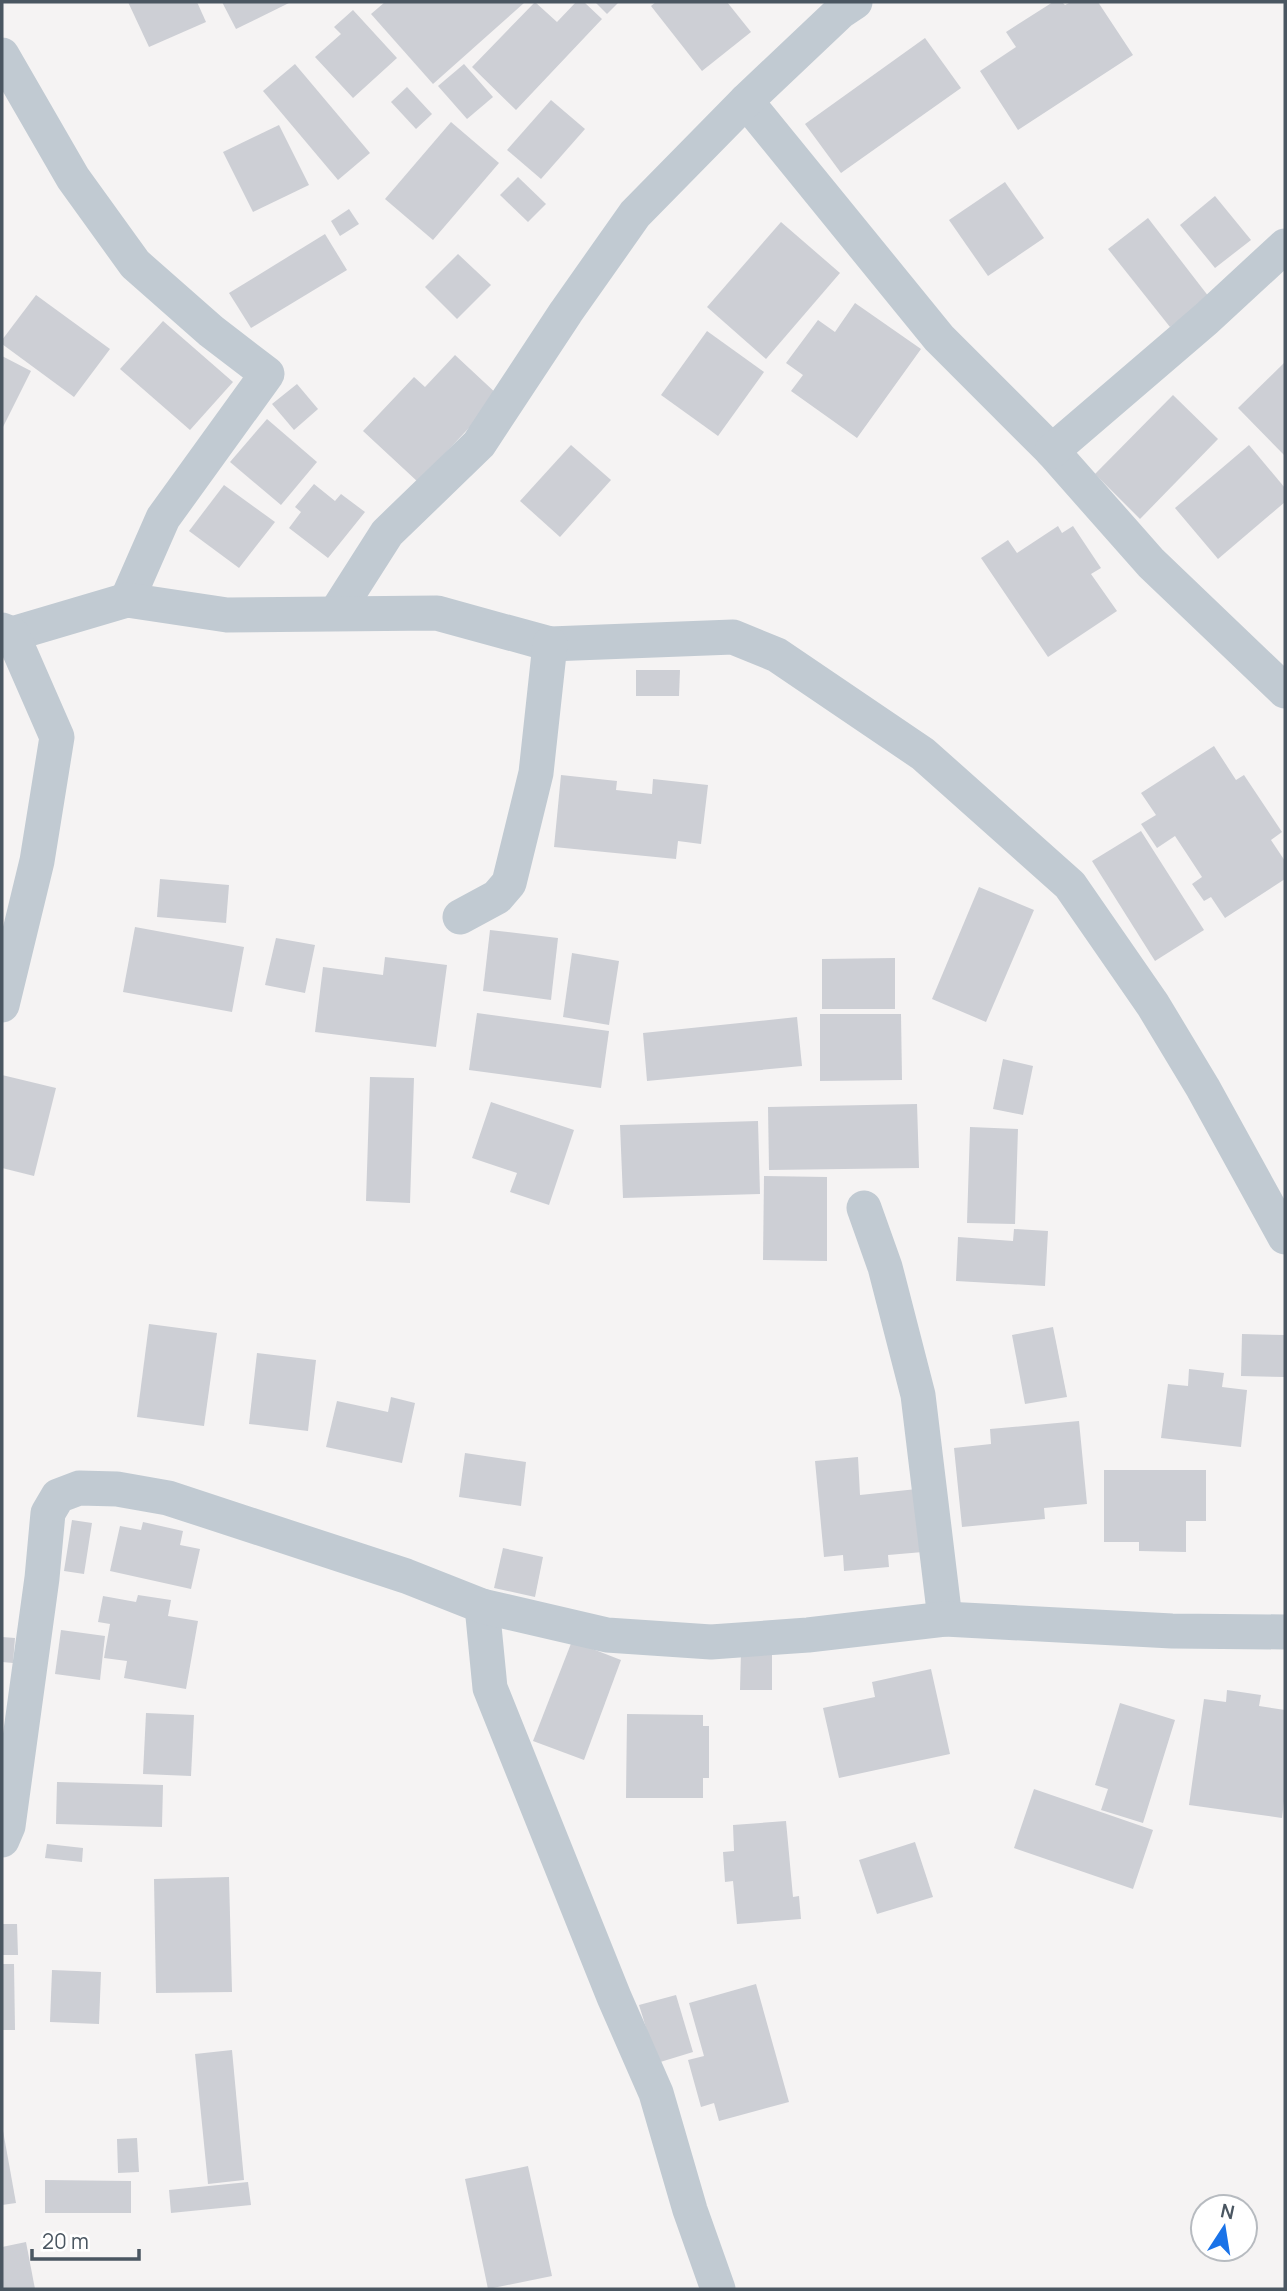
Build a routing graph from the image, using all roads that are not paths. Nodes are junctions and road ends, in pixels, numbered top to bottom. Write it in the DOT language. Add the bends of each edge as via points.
graph roads {
  1 [pos="855,2"];
  2 [pos="2,55"];
  3 [pos="746,102"];
  4 [pos="1285,246"];
  5 [pos="1052,451"];
  6 [pos="127,600"];
  7 [pos="336,613"];
  8 [pos="7,632"];
  9 [pos="550,644"];
  10 [pos="1285,691"];
  11 [pos="460,917"];
  12 [pos="2,1005"];
  13 [pos="864,1208"];
  14 [pos="1285,1237"];
  15 [pos="482,1606"];
  16 [pos="945,1619"];
  17 [pos="1285,1632"];
  18 [pos="2,1840"];
  19 [pos="718,2289"];
  1 -- 3 [label="street"];
  2 -- 6 [label="street" via="73,178 135,264 267,374 163,518"];
  3 -- 5 [label="street" via="939,338"];
  3 -- 7 [label="street" via="635,214 479,444 387,533"];
  4 -- 5 [label="street"];
  5 -- 10 [label="street" via="1151,564"];
  6 -- 7 [label="street" via="227,615"];
  6 -- 8 [label="street"];
  7 -- 9 [label="street" via="437,613"];
  8 -- 12 [label="street" via="57,737 37,862"];
  9 -- 11 [label="street" via="536,773 509,883 496,897"];
  9 -- 14 [label="street" via="733,637 777,655 923,754 1070,885 1153,1005"];
  13 -- 16 [label="street" via="885,1267 918,1395"];
  15 -- 16 [label="street" via="607,1635 712,1642"];
  15 -- 18 [label="street" via="406,1576 169,1498 79,1488 58,1496 48,1513 8,1826"];
  15 -- 19 [label="street" via="490,1688 656,2093"];
  16 -- 17 [label="street"];
}
